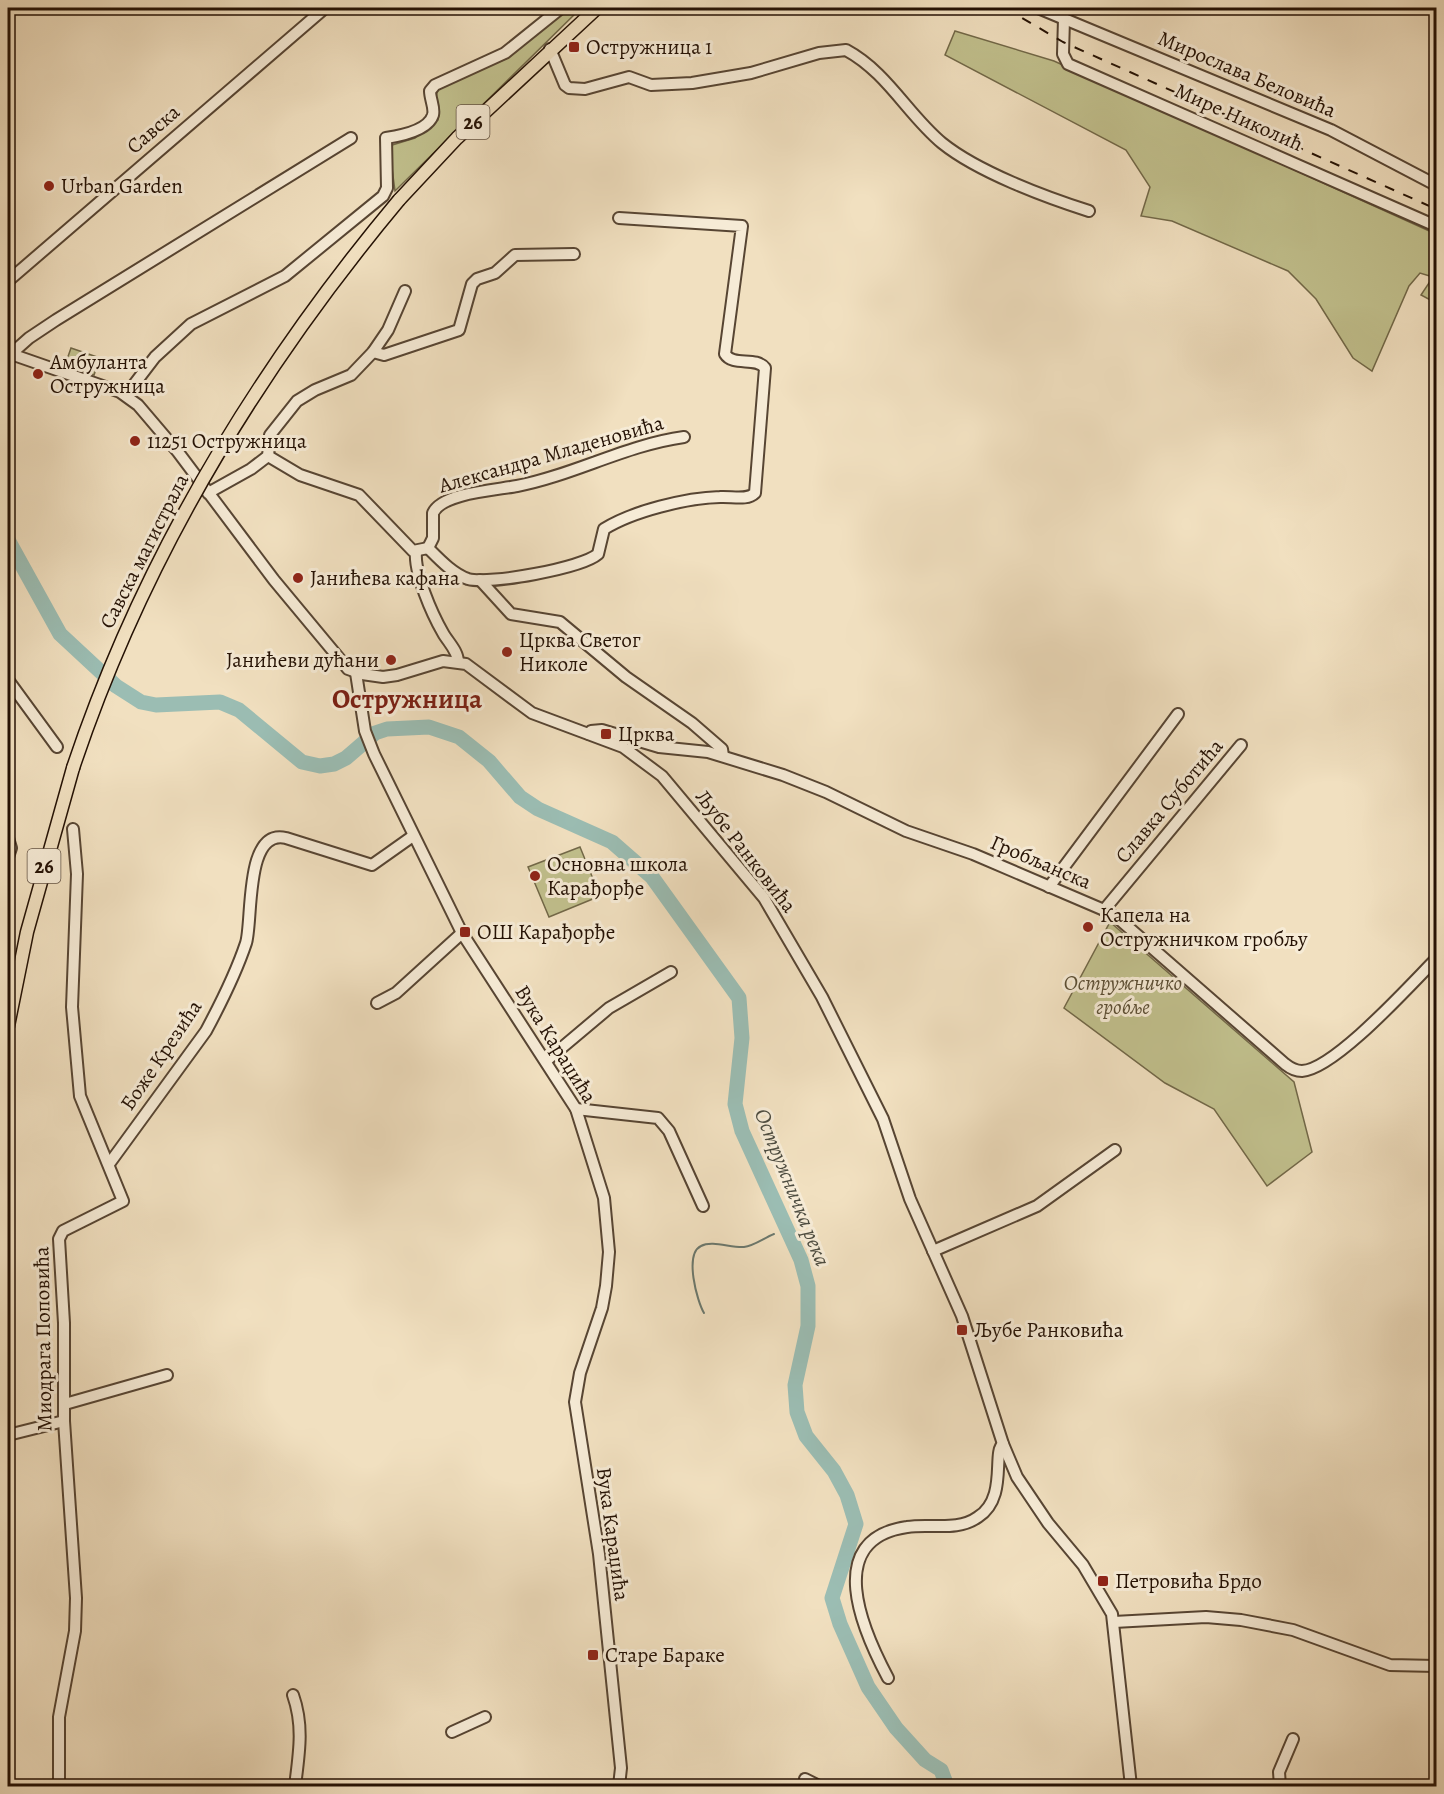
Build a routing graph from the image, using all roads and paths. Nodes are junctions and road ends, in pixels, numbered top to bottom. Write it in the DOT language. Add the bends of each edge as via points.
graph roads {
  1 [pos="325,8"];
  2 [pos="561,8"];
  3 [pos="597,8"];
  4 [pos="1038,8"];
  5 [pos="1064,19"];
  6 [pos="550,49"];
  7 [pos="351,138"];
  8 [pos="1437,185"];
  9 [pos="1089,211"];
  10 [pos="619,218"];
  11 [pos="1437,226"];
  12 [pos="574,255"];
  13 [pos="8,281"];
  14 [pos="405,291"];
  15 [pos="373,352"];
  16 [pos="9,353"];
  17 [pos="126,395"];
  18 [pos="684,437"];
  19 [pos="268,456"];
  20 [pos="208,493"];
  21 [pos="428,548"];
  22 [pos="416,552"];
  23 [pos="480,580"];
  24 [pos="458,662"];
  25 [pos="356,673"];
  26 [pos="8,680"];
  27 [pos="1178,714"];
  28 [pos="589,734"];
  29 [pos="1241,745"];
  30 [pos="57,747"];
  31 [pos="723,756"];
  32 [pos="73,829"];
  33 [pos="414,836"];
  34 [pos="8,838"];
  35 [pos="8,857"];
  36 [pos="1049,887"];
  37 [pos="1104,910"];
  38 [pos="462,933"];
  39 [pos="1437,959"];
  40 [pos="671,972"];
  41 [pos="377,1003"];
  42 [pos="8,1026"];
  43 [pos="546,1061"];
  44 [pos="576,1109"];
  45 [pos="1115,1150"];
  46 [pos="109,1164"];
  47 [pos="702,1206"];
  48 [pos="933,1251"];
  49 [pos="167,1375"];
  50 [pos="65,1404"];
  51 [pos="64,1422"];
  52 [pos="8,1435"];
  53 [pos="1003,1444"];
  54 [pos="1114,1622"];
  55 [pos="1437,1666"];
  56 [pos="888,1678"];
  57 [pos="293,1695"];
  58 [pos="485,1717"];
  59 [pos="452,1732"];
  60 [pos="1293,1739"];
  61 [pos="805,1779"];
  62 [pos="59,1786"];
  63 [pos="295,1786"];
  64 [pos="620,1786"];
  65 [pos="819,1786"];
  66 [pos="1131,1786"];
  67 [pos="1280,1786"];
  1 -- 13 [label="street, Савска"];
  2 -- 17 [label="street" via="505,53 435,85 430,91 433,113 429,121 411,132 386,138 387,188 383,196 285,276 191,324 154,357"];
  3 -- 6 [label="main road, Савска магистрала / 26"];
  4 -- 5 [label="street, Мирослава Беловића"];
  5 -- 8 [label="street, Мирослава Беловића" via="1331,130"];
  5 -- 11 [label="street, Мире Николић" via="1063,57 1072,66"];
  6 -- 9 [label="street" via="565,85 585,89 629,77 655,85 692,83 846,50 885,81 948,148 990,171"];
  6 -- 42 [label="main road, Савска магистрала / 26, bridge" via="456,138 358,250 290,341 207,470 132,613 103,680 73,768 27,932"];
  7 -- 16 [label="street"];
  10 -- 23 [label="street" via="742,226 725,354 730,360 760,363 765,368 756,490 753,495 712,497 658,508 604,529 598,554 585,562 527,575"];
  12 -- 15 [label="street" via="515,255 495,273 472,284 459,330 384,355"];
  14 -- 15 [label="street" via="388,330"];
  15 -- 19 [label="street" via="347,378 297,401 270,435"];
  16 -- 17 [label="street"];
  17 -- 20 [label="street"];
  18 -- 21 [label="street, Александра Младеновића" via="639,446 538,481 444,501 433,513 434,538"];
  19 -- 20 [label="street" via="252,470"];
  19 -- 22 [label="street" via="300,475 359,495"];
  20 -- 25 [label="street" via="340,663"];
  21 -- 22 [label="street"];
  21 -- 23 [label="street" via="459,574"];
  22 -- 24 [label="street" via="423,588"];
  23 -- 31 [label="street" via="511,614 560,622 692,723 722,749"];
  24 -- 25 [label="street" via="443,661 383,677"];
  24 -- 28 [label="street, Љубе Ранковића" via="474,668 532,713"];
  25 -- 33 [label="street, Вука Караџића" via="365,731"];
  26 -- 30 [label="street"];
  27 -- 36 [label="street"];
  28 -- 31 [label="street, Гробљанска" via="596,729 659,747"];
  28 -- 48 [label="street, Љубе Ранковића" via="623,747 653,768 768,905 822,997 874,1099"];
  29 -- 37 [label="street, Славка Суботића"];
  31 -- 36 [label="street, Гробљанска" via="826,792 884,822"];
  32 -- 46 [label="street, Миодрага Поповића" via="77,873 72,1007 80,1096"];
  33 -- 38 [label="street, Вука Караџића"];
  33 -- 46 [label="street, Боже Крезића" via="372,865 286,838 269,840 253,872 245,945 218,1008 206,1031"];
  34 -- 35 [label="street"];
  36 -- 37 [label="street, Гробљанска"];
  37 -- 39 [label="street, Гробљанска" via="1285,1064 1299,1071 1340,1053"];
  38 -- 41 [label="street" via="396,993"];
  38 -- 43 [label="street, Вука Караџића"];
  40 -- 43 [label="street" via="609,1008"];
  43 -- 44 [label="street, Вука Караџића"];
  44 -- 47 [label="street" via="658,1118 669,1131"];
  44 -- 64 [label="street, Вука Караџића" via="604,1198 609,1252 602,1308 580,1373 575,1402 599,1554"];
  45 -- 48 [label="street" via="1037,1206"];
  46 -- 50 [label="street, Миодрага Поповића" via="123,1201 63,1231 59,1239"];
  48 -- 53 [label="street, Љубе Ранковића" via="966,1327"];
  49 -- 50 [label="street"];
  50 -- 51 [label="street, Миодрага Поповића"];
  51 -- 52 [label="street"];
  51 -- 62 [label="street, Миодрага Поповића" via="76,1621 59,1717"];
  53 -- 54 [label="street, Љубе Ранковића" via="1022,1486 1083,1565"];
  53 -- 56 [label="street" via="999,1449 999,1483 992,1502 979,1517 962,1525 915,1526 886,1532 874,1537 866,1548 855,1593 868,1641"];
  54 -- 55 [label="street" via="1194,1617 1240,1620 1293,1630 1390,1665"];
  54 -- 66 [label="street, Љубе Ранковића"];
  57 -- 63 [label="street" via="301,1734"];
  58 -- 59 [label="street"];
  60 -- 67 [label="street" via="1279,1772"];
  61 -- 65 [label="street"];
}
